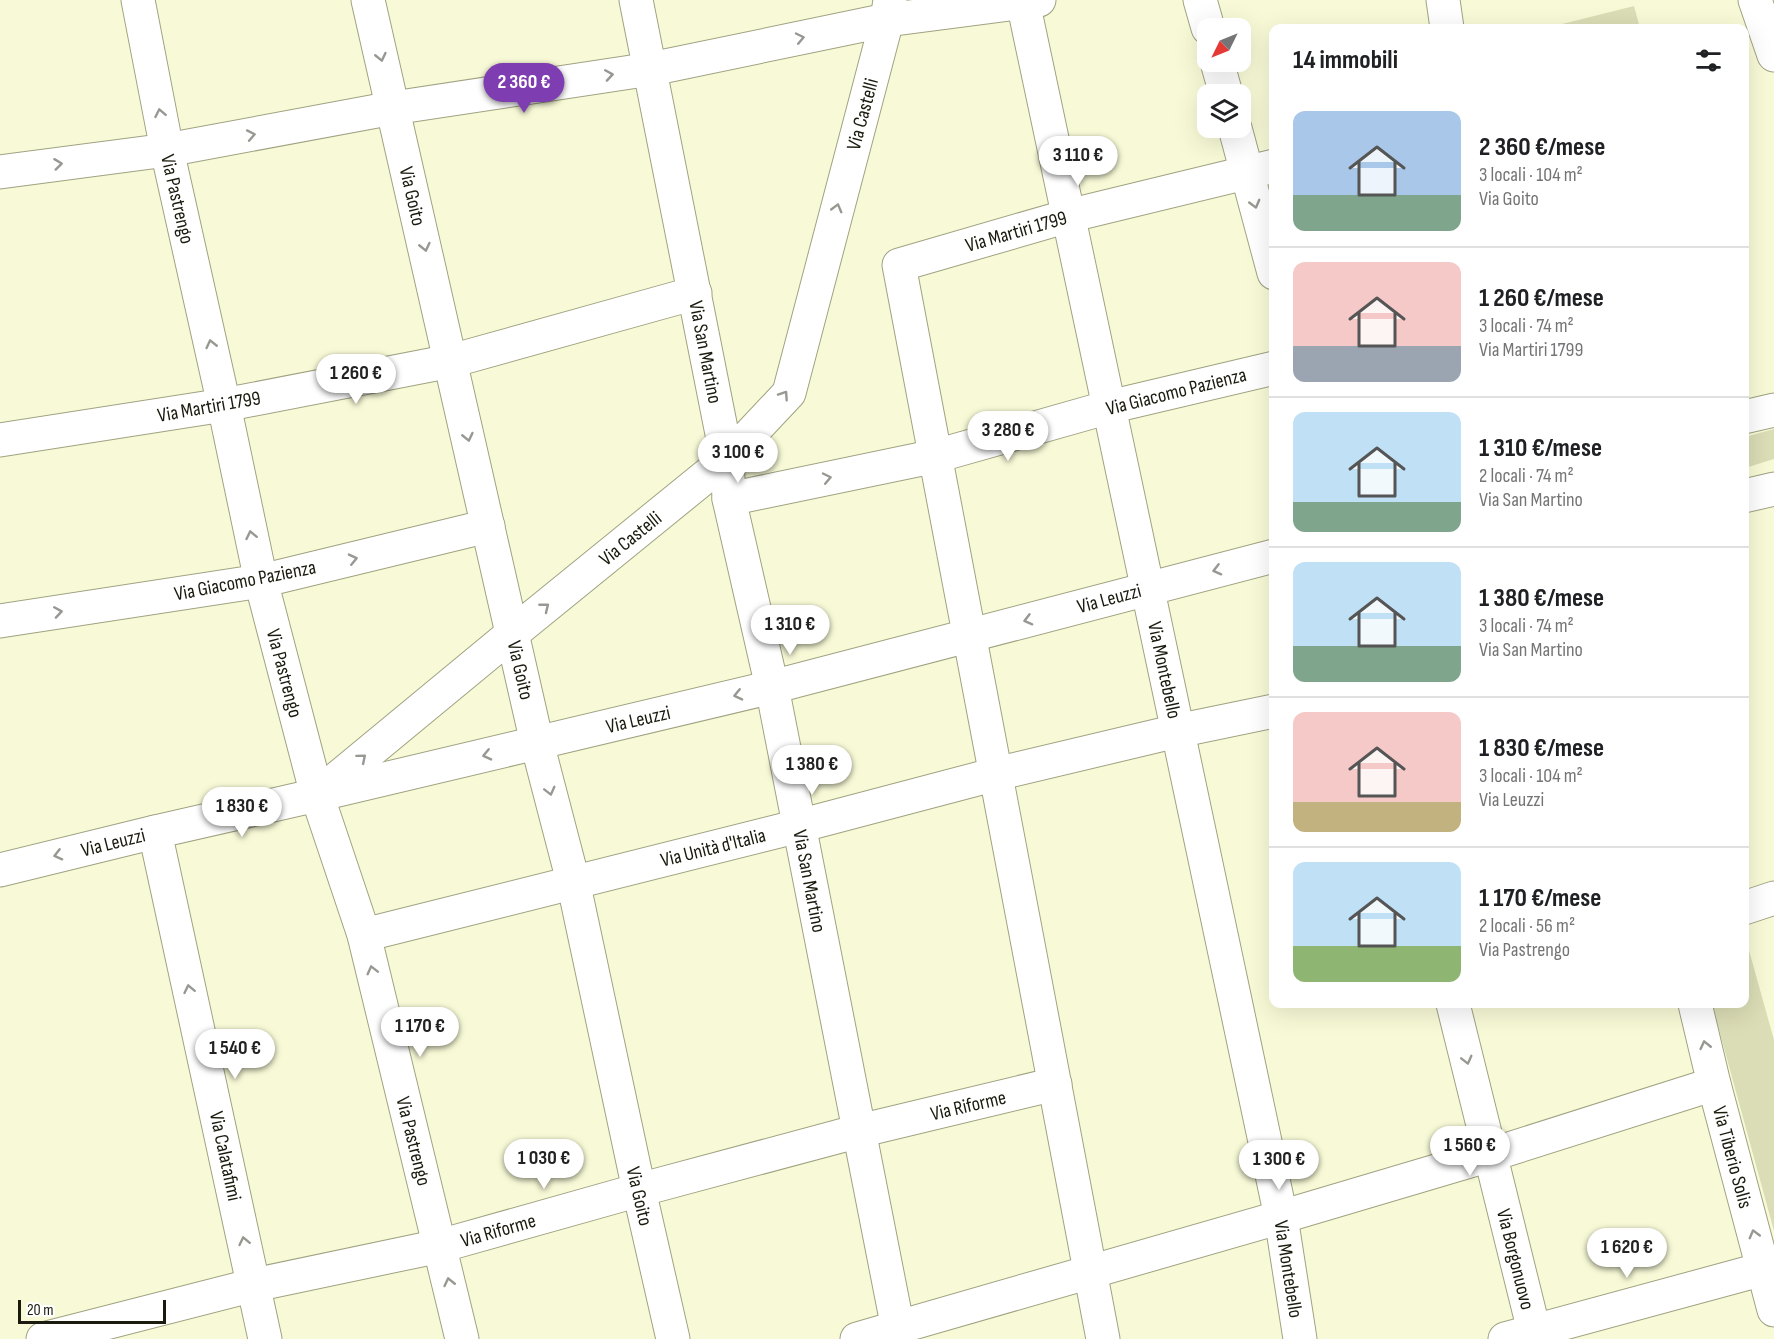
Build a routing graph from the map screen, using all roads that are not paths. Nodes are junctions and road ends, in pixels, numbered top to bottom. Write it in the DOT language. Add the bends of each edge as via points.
graph roads {
  1 [pos="138,0"];
  2 [pos="368,0"];
  3 [pos="636,0"];
  4 [pos="1200,0"];
  5 [pos="1443,0"];
  6 [pos="1755,0"];
  7 [pos="1031,1"];
  8 [pos="888,10"];
  9 [pos="1205,18"];
  10 [pos="1446,24"];
  11 [pos="1774,55"];
  12 [pos="651,69"];
  13 [pos="393,108"];
  14 [pos="1241,138"];
  15 [pos="167,150"];
  16 [pos="1260,169"];
  17 [pos="0,172"];
  18 [pos="1068,216"];
  19 [pos="1269,236"];
  20 [pos="695,293"];
  21 [pos="451,361"];
  22 [pos="1269,369"];
  23 [pos="224,405"];
  24 [pos="1109,407"];
  25 [pos="1774,410"];
  26 [pos="1749,416"];
  27 [pos="0,440"];
  28 [pos="936,456"];
  29 [pos="728,459"];
  30 [pos="1774,489"];
  31 [pos="1749,495"];
  32 [pos="729,498"];
  33 [pos="488,526"];
  34 [pos="1269,557"];
  35 [pos="261,581"];
  36 [pos="1147,588"];
  37 [pos="0,621"];
  38 [pos="513,633"];
  39 [pos="969,636"];
  40 [pos="772,687"];
  41 [pos="1269,712"];
  42 [pos="1177,731"];
  43 [pos="537,743"];
  44 [pos="996,774"];
  45 [pos="317,795"];
  46 [pos="799,826"];
  47 [pos="155,832"];
  48 [pos="0,870"];
  49 [pos="573,882"];
  50 [pos="1774,898"];
  51 [pos="1749,906"];
  52 [pos="364,935"];
  53 [pos="1454,1008"];
  54 [pos="1696,1008"];
  55 [pos="1055,1084"];
  56 [pos="1714,1084"];
  57 [pos="859,1131"];
  58 [pos="1490,1155"];
  59 [pos="639,1190"];
  60 [pos="1281,1217"];
  61 [pos="440,1246"];
  62 [pos="1763,1269"];
  63 [pos="1090,1272"];
  64 [pos="254,1285"];
  65 [pos="1774,1310"];
  66 [pos="899,1332"];
  67 [pos="1525,1336"];
  68 [pos="43,1339"];
  69 [pos="265,1339"];
  70 [pos="462,1339"];
  71 [pos="673,1339"];
  72 [pos="857,1339"];
  73 [pos="1103,1339"];
  74 [pos="1300,1339"];
  15 -- 1 [label="street, Via Pastrengo, one-way"];
  2 -- 13 [label="street, Via Goito, one-way"];
  3 -- 12 [label="street, Via San Martino"];
  4 -- 9 [label="street"];
  5 -- 10 [label="street"];
  6 -- 11 [label="street"];
  7 -- 8 [label="street"];
  7 -- 18 [label="street, Via Montebello"];
  12 -- 8 [label="street, one-way"];
  29 -- 8 [label="street, Via Castelli, one-way" via="789,393"];
  13 -- 12 [label="street, one-way"];
  12 -- 20 [label="street, Via San Martino"];
  15 -- 13 [label="street, one-way"];
  13 -- 21 [label="street, Via Goito, one-way"];
  14 -- 16 [label="street"];
  17 -- 15 [label="street, one-way"];
  23 -- 15 [label="street, Via Pastrengo, one-way"];
  16 -- 18 [label="street, Via Martiri 1799"];
  16 -- 19 [label="street, one-way"];
  18 -- 24 [label="street, Via Montebello"];
  18 -- 28 [label="street, Via Martiri 1799" via="899,265"];
  20 -- 21 [label="street, Via Martiri 1799"];
  20 -- 29 [label="street, Via San Martino"];
  21 -- 23 [label="street, Via Martiri 1799"];
  21 -- 33 [label="street, Via Goito, one-way"];
  22 -- 24 [label="street, Via Giacomo Pazienza"];
  23 -- 27 [label="street, Via Martiri 1799"];
  35 -- 23 [label="street, Via Pastrengo, one-way"];
  24 -- 28 [label="street, Via Giacomo Pazienza"];
  24 -- 36 [label="street, Via Montebello"];
  25 -- 26 [label="street"];
  32 -- 28 [label="street, Via Giacomo Pazienza, one-way"];
  28 -- 39 [label="street"];
  29 -- 32 [label="street, Via San Martino"];
  38 -- 29 [label="street, Via Castelli, one-way"];
  30 -- 31 [label="street"];
  32 -- 40 [label="street, Via San Martino"];
  35 -- 33 [label="street, Via Giacomo Pazienza, one-way"];
  33 -- 38 [label="street, Via Goito"];
  34 -- 36 [label="street, Via Leuzzi, one-way"];
  37 -- 35 [label="street, Via Giacomo Pazienza, one-way"];
  35 -- 45 [label="street, Via Pastrengo"];
  36 -- 39 [label="street, Via Leuzzi, one-way"];
  36 -- 42 [label="street, Via Montebello"];
  38 -- 43 [label="street, Via Goito"];
  45 -- 38 [label="street, Via Castelli, one-way"];
  39 -- 40 [label="street, Via Leuzzi"];
  39 -- 44 [label="street"];
  40 -- 43 [label="street, Via Leuzzi, one-way"];
  40 -- 46 [label="street, Via San Martino"];
  41 -- 42 [label="street, Via Unità d'Italia"];
  42 -- 44 [label="street, Via Unità d'Italia"];
  42 -- 60 [label="street, Via Montebello"];
  43 -- 45 [label="street, Via Leuzzi, one-way"];
  43 -- 49 [label="street, Via Goito, one-way"];
  44 -- 46 [label="street, Via Unità d'Italia"];
  44 -- 55 [label="street"];
  45 -- 47 [label="street, Via Leuzzi"];
  45 -- 52 [label="street, Via Pastrengo"];
  46 -- 49 [label="street, Via Unità d'Italia"];
  46 -- 57 [label="street, Via San Martino"];
  47 -- 48 [label="street, Via Leuzzi, one-way"];
  64 -- 47 [label="street, Via Calatafimi, one-way"];
  49 -- 52 [label="street, Via Unità d'Italia"];
  49 -- 59 [label="street, Via Goito"];
  50 -- 51 [label="street"];
  61 -- 52 [label="street, Via Pastrengo, one-way"];
  53 -- 58 [label="street, Via Borgonuovo, one-way"];
  56 -- 54 [label="street, Via Tiberio Solis, one-way"];
  55 -- 57 [label="street, Via Riforme"];
  55 -- 63 [label="street"];
  56 -- 58 [label="street"];
  62 -- 56 [label="street, Via Tiberio Solis, one-way"];
  57 -- 59 [label="street, Via Riforme"];
  57 -- 66 [label="street, Via San Martino"];
  58 -- 60 [label="street"];
  58 -- 67 [label="street, Via Borgonuovo"];
  59 -- 61 [label="street, Via Riforme"];
  59 -- 71 [label="street, Via Goito"];
  60 -- 63 [label="street"];
  60 -- 74 [label="street, Via Montebello"];
  61 -- 64 [label="street, Via Riforme"];
  70 -- 61 [label="street, Via Pastrengo, one-way"];
  62 -- 65 [label="street, Via Tiberio Solis"];
  62 -- 67 [label="street"];
  63 -- 66 [label="street"];
  63 -- 73 [label="street"];
  64 -- 68 [label="street, Via Riforme"];
  64 -- 69 [label="street, Via Calatafimi"];
  66 -- 72 [label="street"];
}
